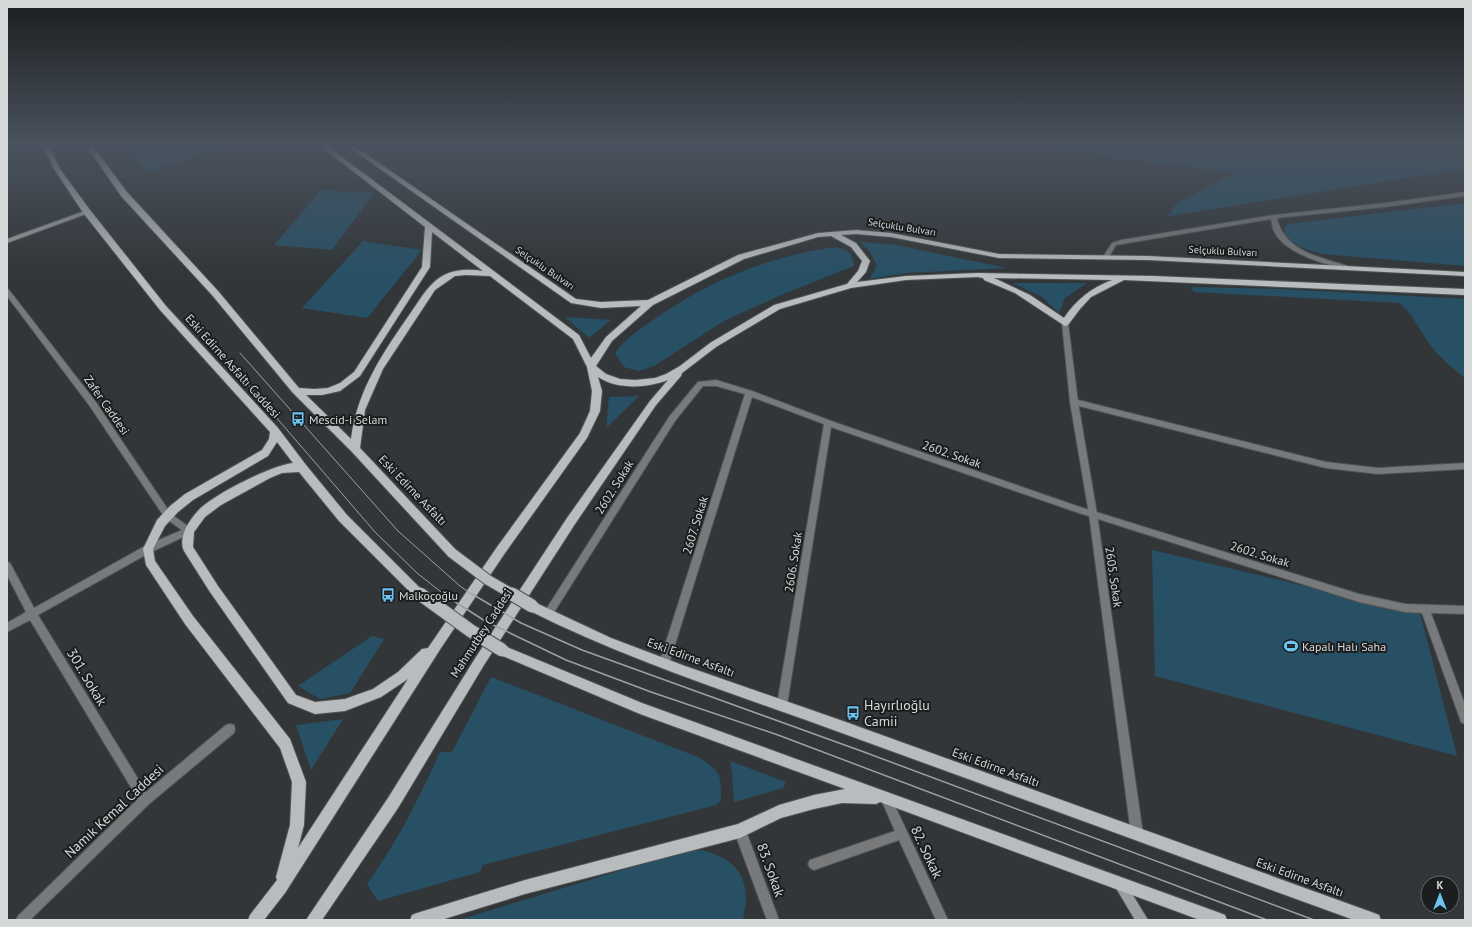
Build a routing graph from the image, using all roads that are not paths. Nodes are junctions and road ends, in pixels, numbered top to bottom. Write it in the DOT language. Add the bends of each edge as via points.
graph roads {
  1 [pos="70,188"];
  2 [pos="120,188"];
  3 [pos="378,188"];
  4 [pos="411,188"];
  5 [pos="1465,194"];
  6 [pos="87,212"];
  7 [pos="1274,217"];
  8 [pos="429,227"];
  9 [pos="818,235"];
  10 [pos="7,241"];
  11 [pos="1106,257"];
  12 [pos="1349,269"];
  13 [pos="493,274"];
  14 [pos="1465,274"];
  15 [pos="977,275"];
  16 [pos="1126,278"];
  17 [pos="850,286"];
  18 [pos="7,291"];
  19 [pos="1465,292"];
  20 [pos="650,303"];
  21 [pos="1065,323"];
  22 [pos="591,367"];
  23 [pos="683,368"];
  24 [pos="296,391"];
  25 [pos="749,393"];
  26 [pos="1074,402"];
  27 [pos="828,424"];
  28 [pos="275,431"];
  29 [pos="354,449"];
  30 [pos="1465,466"];
  31 [pos="302,468"];
  32 [pos="1093,514"];
  33 [pos="168,516"];
  34 [pos="189,531"];
  35 [pos="148,549"];
  36 [pos="7,566"];
  37 [pos="1425,608"];
  38 [pos="1465,610"];
  39 [pos="32,614"];
  40 [pos="548,614"];
  41 [pos="7,628"];
  42 [pos="437,644"];
  43 [pos="664,664"];
  44 [pos="782,705"];
  45 [pos="1465,719"];
  46 [pos="230,729"];
  47 [pos="885,797"];
  48 [pos="145,800"];
  49 [pos="740,831"];
  50 [pos="902,834"];
  51 [pos="1137,834"];
  52 [pos="814,864"];
  53 [pos="1117,881"];
  54 [pos="280,888"];
  55 [pos="22,920"];
  56 [pos="255,920"];
  57 [pos="313,920"];
  58 [pos="417,920"];
  59 [pos="773,920"];
  60 [pos="942,920"];
  61 [pos="1142,920"];
  62 [pos="1220,920"];
  63 [pos="1374,920"];
  1 -- 6 [label="main road, Eski Edirne Asfaltı Caddesi"];
  2 -- 24 [label="main road, Eski Edirne Asfaltı" via="214,293"];
  3 -- 8 [label="main road"];
  4 -- 20 [label="main road, Selçuklu Bulvarı" via="574,301 600,304"];
  5 -- 7 [label="street"];
  6 -- 10 [label="main road"];
  6 -- 28 [label="main road, Eski Edirne Asfaltı Caddesi" via="163,308"];
  7 -- 11 [label="street" via="1121,242 1114,244"];
  7 -- 12 [label="street" via="1274,228 1280,237 1295,248"];
  8 -- 13 [label="main road"];
  8 -- 24 [label="main road" via="426,267 358,374 348,383 326,393"];
  9 -- 11 [label="main road, Selçuklu Bulvarı" via="856,232 891,235 999,256"];
  9 -- 17 [label="main road" via="848,240 866,261 862,272"];
  9 -- 20 [label="main road, Selçuklu Bulvarı" via="741,257"];
  11 -- 12 [label="main road, Selçuklu Bulvarı"];
  12 -- 14 [label="main road, Selçuklu Bulvarı"];
  13 -- 22 [label="main road" via="576,337"];
  13 -- 29 [label="main road" via="465,271 441,279 432,288 378,370 359,415"];
  15 -- 16 [label="main road"];
  15 -- 17 [label="main road" via="906,278"];
  15 -- 21 [label="main road" via="1003,284 1038,302"];
  16 -- 19 [label="main road"];
  16 -- 21 [label="main road" via="1096,289 1075,307"];
  17 -- 23 [label="main road" via="777,307 713,345"];
  18 -- 33 [label="street, Zafer Caddesi" via="92,403"];
  20 -- 22 [label="main road" via="609,337 598,351"];
  21 -- 26 [label="street, 2605. Sokak"];
  22 -- 23 [label="main road" via="603,376 620,382 635,383 656,381"];
  22 -- 42 [label="main road" via="597,391 595,410 584,435"];
  23 -- 57 [label="main road, Mahmutbey Caddesi" via="653,403 570,520 393,803"];
  24 -- 29 [label="main road, Eski Edirne Asfaltı"];
  25 -- 27 [label="street, 2602. Sokak"];
  25 -- 40 [label="street, 2602. Sokak" via="716,383 701,384 672,419"];
  25 -- 43 [label="street, 2607. Sokak"];
  26 -- 30 [label="street" via="1326,465 1378,471"];
  26 -- 32 [label="street, 2605. Sokak"];
  27 -- 32 [label="street, 2602. Sokak"];
  27 -- 44 [label="street, 2606. Sokak"];
  28 -- 31 [label="main road, Eski Edirne Asfaltı Caddesi"];
  28 -- 33 [label="main road" via="274,439 265,453 189,497"];
  29 -- 40 [label="main road, Eski Edirne Asfaltı, bridge" via="452,553 488,580"];
  31 -- 34 [label="main road" via="281,468 217,502 201,514"];
  31 -- 47 [label="main road, Eski Edirne Asfaltı Caddesi, bridge" via="343,518 417,592 502,650 640,708"];
  32 -- 37 [label="street, 2602. Sokak" via="1359,598 1405,608"];
  32 -- 51 [label="street, 2605. Sokak"];
  33 -- 34 [label="street, Zafer Caddesi"];
  33 -- 35 [label="main road" via="161,523"];
  34 -- 35 [label="street"];
  34 -- 42 [label="main road" via="188,548 292,699 315,708 345,705 377,693 402,676"];
  35 -- 39 [label="street"];
  35 -- 54 [label="main road" via="150,562 185,614 285,744 299,782 297,825"];
  36 -- 39 [label="street, 301. Sokak"];
  37 -- 38 [label="street, 2602. Sokak"];
  37 -- 45 [label="street"];
  39 -- 41 [label="street"];
  39 -- 48 [label="street, 301. Sokak"];
  40 -- 43 [label="main road, Eski Edirne Asfaltı" via="599,639"];
  42 -- 54 [label="main road"];
  43 -- 44 [label="main road, Eski Edirne Asfaltı"];
  44 -- 51 [label="main road, Eski Edirne Asfaltı"];
  46 -- 48 [label="street, Namık Kemal Caddesi"];
  47 -- 49 [label="main road" via="842,796 779,812"];
  47 -- 50 [label="street, 82. Sokak"];
  47 -- 53 [label="main road"];
  48 -- 55 [label="street, Namık Kemal Caddesi"];
  49 -- 58 [label="main road" via="525,887"];
  49 -- 59 [label="street, 83. Sokak"];
  50 -- 52 [label="street"];
  50 -- 60 [label="street, 82. Sokak"];
  51 -- 63 [label="main road, Eski Edirne Asfaltı"];
  53 -- 61 [label="main road"];
  53 -- 62 [label="main road"];
  54 -- 56 [label="main road"];
}
